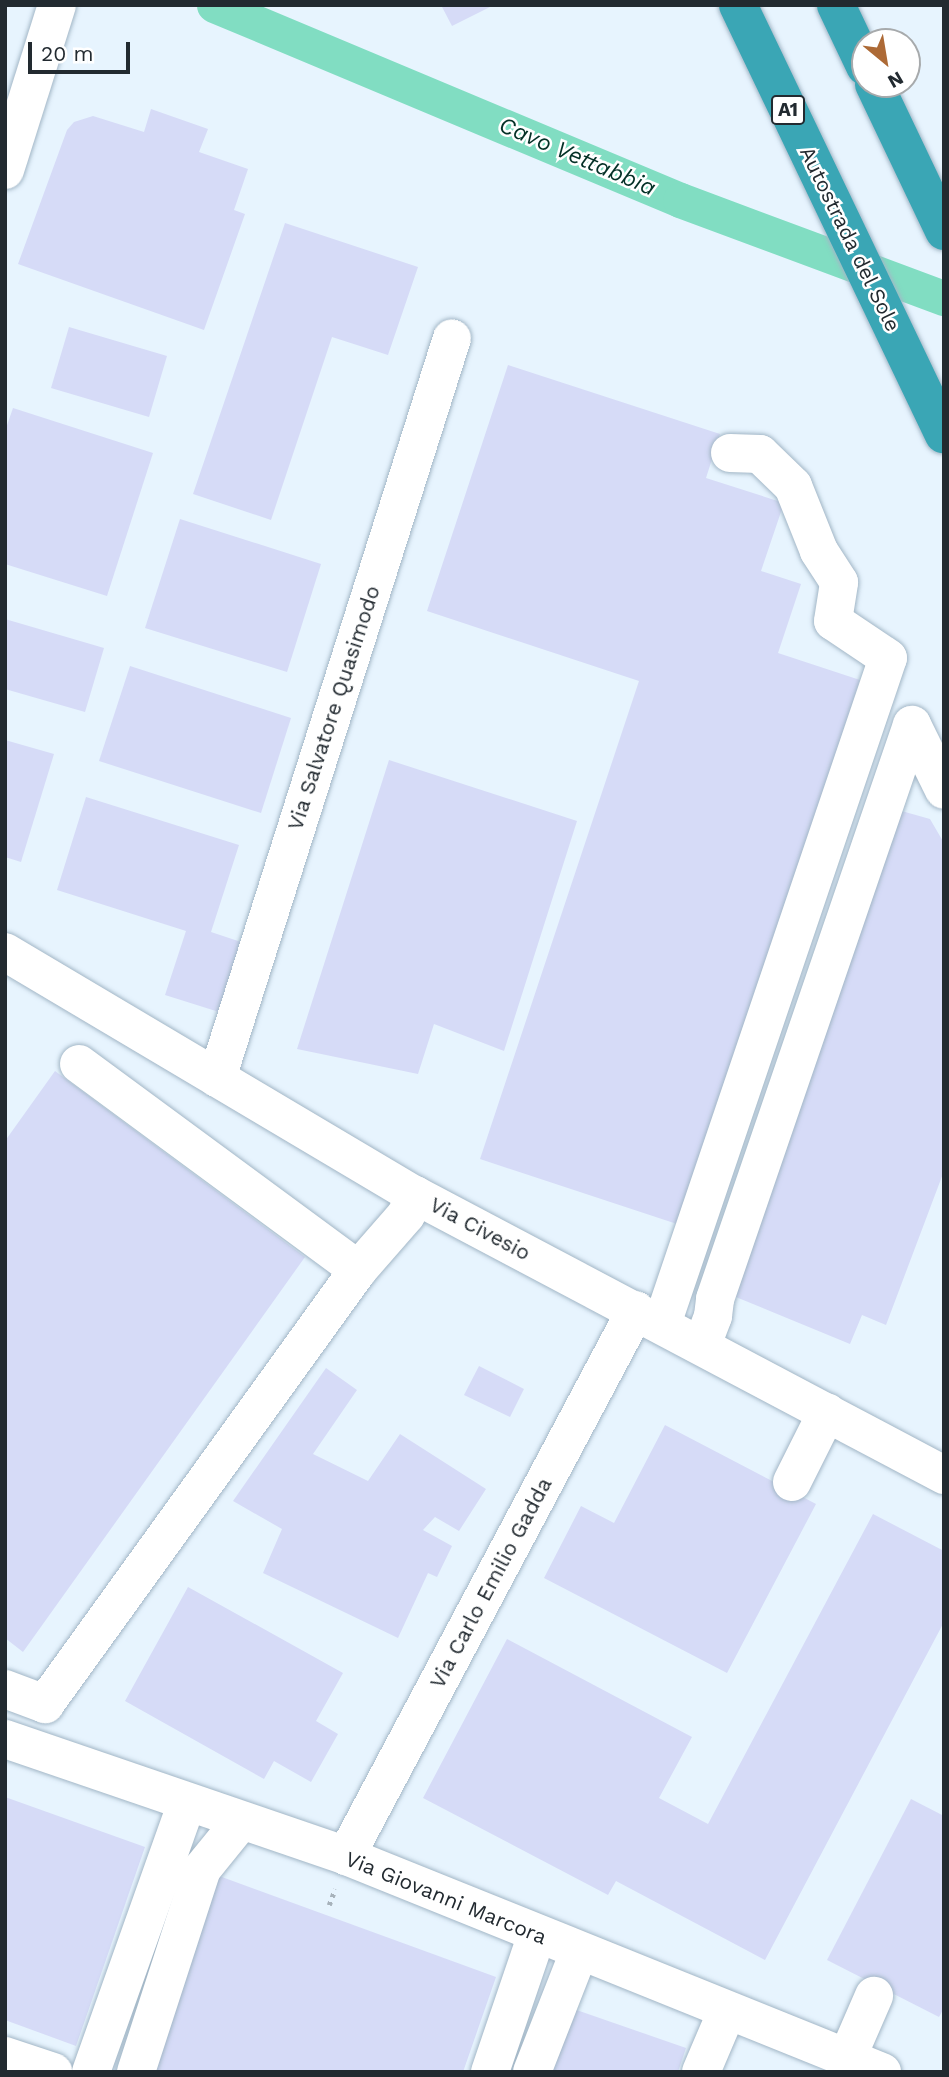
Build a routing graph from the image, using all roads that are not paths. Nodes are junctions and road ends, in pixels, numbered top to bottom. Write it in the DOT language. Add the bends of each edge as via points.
graph roads {
  1 [pos="57,5"];
  2 [pos="738,5"];
  3 [pos="836,5"];
  4 [pos="851,37"];
  5 [pos="881,98"];
  6 [pos="5,170"];
  7 [pos="944,231"];
  8 [pos="452,338"];
  9 [pos="944,434"];
  10 [pos="730,453"];
  11 [pos="944,790"];
  12 [pos="15,959"];
  13 [pos="79,1064"];
  14 [pos="216,1078"];
  15 [pos="415,1195"];
  16 [pos="358,1270"];
  17 [pos="649,1317"];
  18 [pos="702,1345"];
  19 [pos="827,1412"];
  20 [pos="944,1475"];
  21 [pos="792,1482"];
  22 [pos="5,1689"];
  23 [pos="5,1739"];
  24 [pos="187,1803"];
  25 [pos="241,1821"];
  26 [pos="346,1856"];
  27 [pos="537,1934"];
  28 [pos="579,1952"];
  29 [pos="874,1996"];
  30 [pos="727,2011"];
  31 [pos="5,2056"];
  32 [pos="865,2065"];
  33 [pos="53,2072"];
  34 [pos="91,2072"];
  35 [pos="136,2072"];
  36 [pos="490,2072"];
  37 [pos="533,2072"];
  38 [pos="701,2072"];
  1 -- 6 [label="street"];
  2 -- 9 [label="highway, Autostrada del Sole / A1"];
  3 -- 4 [label="highway"];
  5 -- 7 [label="highway"];
  8 -- 14 [label="street, Via Salvatore Quasimodo"];
  10 -- 17 [label="street, Via Carlo Emilio Gadda" via="760,453 793,486 819,551 839,582 833,621 888,658"];
  11 -- 18 [label="street" via="912,725"];
  12 -- 14 [label="street, Via Civesio"];
  13 -- 16 [label="street"];
  14 -- 15 [label="street, Via Civesio"];
  15 -- 16 [label="street" via="406,1215"];
  15 -- 17 [label="street, Via Civesio"];
  16 -- 22 [label="street" via="45,1704"];
  17 -- 18 [label="street, Via Civesio"];
  17 -- 26 [label="street, Via Carlo Emilio Gadda"];
  18 -- 19 [label="street, Via Civesio"];
  19 -- 20 [label="street, Via Civesio"];
  19 -- 21 [label="street"];
  23 -- 24 [label="street, Via Giovanni Marcora"];
  24 -- 25 [label="street, Via Giovanni Marcora"];
  24 -- 34 [label="street"];
  25 -- 26 [label="street, Via Giovanni Marcora"];
  25 -- 35 [label="street" via="202,1869"];
  26 -- 27 [label="street, Via Giovanni Marcora"];
  27 -- 28 [label="street, Via Giovanni Marcora"];
  27 -- 36 [label="street"];
  28 -- 30 [label="street, Via Giovanni Marcora"];
  28 -- 37 [label="street"];
  29 -- 32 [label="street"];
  30 -- 32 [label="street, Via Giovanni Marcora"];
  30 -- 38 [label="street"];
  31 -- 33 [label="street"];
}
